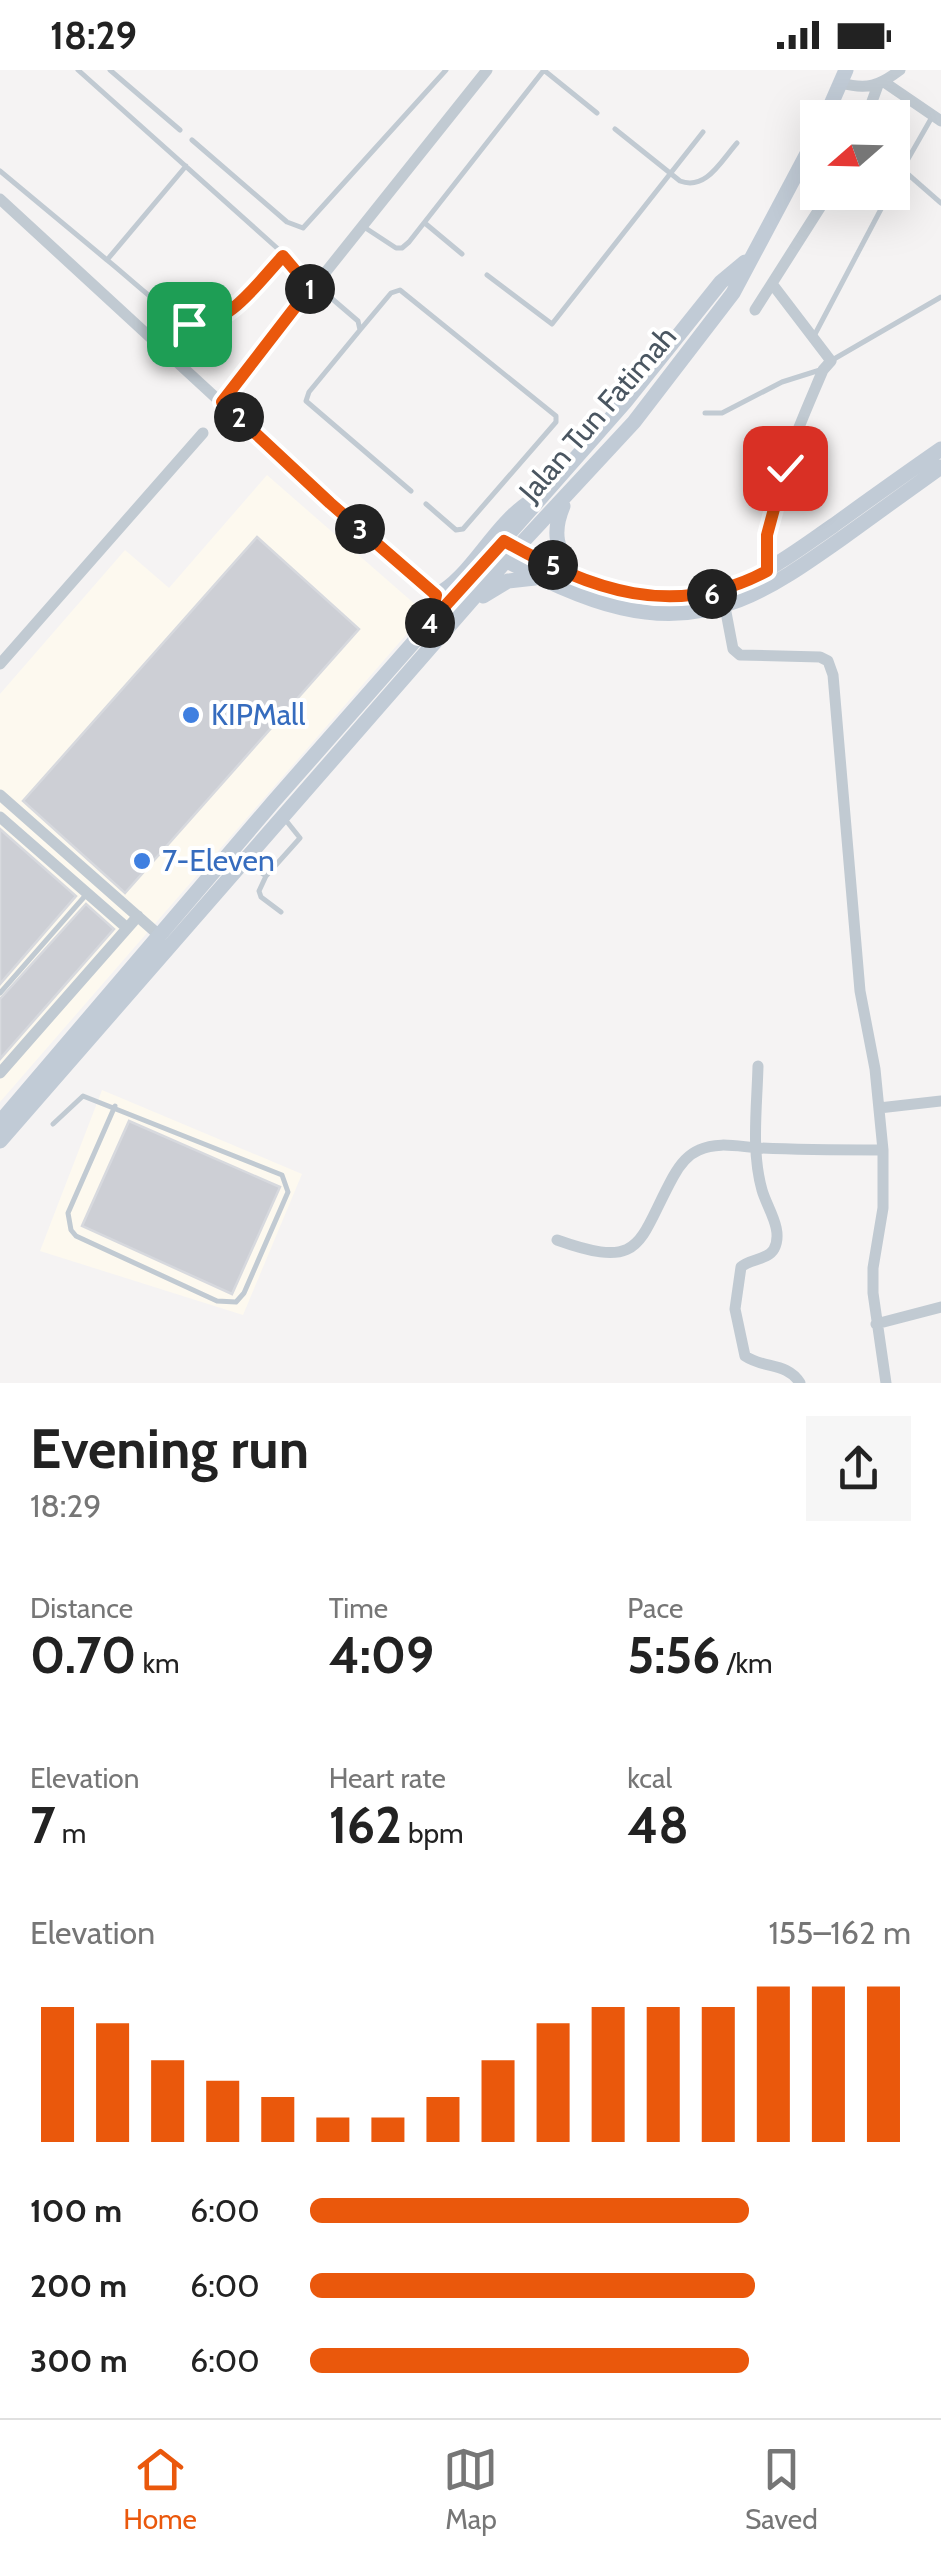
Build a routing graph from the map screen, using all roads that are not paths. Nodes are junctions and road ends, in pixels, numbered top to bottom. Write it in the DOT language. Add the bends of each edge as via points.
graph roads {
  1 [pos="78,70"];
  2 [pos="110,70"];
  3 [pos="446,70"];
  4 [pos="487,70"];
  5 [pos="544,70"];
  6 [pos="900,70"];
  7 [pos="844,76"];
  8 [pos="881,84"];
  9 [pos="833,100"];
  10 [pos="874,100"];
  11 [pos="597,113"];
  12 [pos="937,118"];
  13 [pos="615,129"];
  14 [pos="180,130"];
  15 [pos="704,132"];
  16 [pos="192,140"];
  17 [pos="736,143"];
  18 [pos="910,157"];
  19 [pos="186,166"];
  20 [pos="800,170"];
  21 [pos="0,171"];
  22 [pos="670,172"];
  23 [pos="910,176"];
  24 [pos="0,200"];
  25 [pos="941,203"];
  26 [pos="819,210"];
  27 [pos="880,210"];
  28 [pos="426,224"];
  29 [pos="362,225"];
  30 [pos="462,254"];
  31 [pos="283,256"];
  32 [pos="752,256"];
  33 [pos="107,260"];
  34 [pos="488,275"];
  35 [pos="773,285"];
  36 [pos="312,286"];
  37 [pos="941,297"];
  38 [pos="755,310"];
  39 [pos="360,330"];
  40 [pos="813,336"];
  41 [pos="827,365"];
  42 [pos="222,402"];
  43 [pos="705,413"];
  44 [pos="203,433"];
  45 [pos="941,449"];
  46 [pos="941,467"];
  47 [pos="411,492"];
  48 [pos="569,494"];
  49 [pos="543,495"];
  50 [pos="426,504"];
  51 [pos="505,551"];
  52 [pos="767,571"];
  53 [pos="575,575"];
  54 [pos="544,578"];
  55 [pos="436,595"];
  56 [pos="725,607"];
  57 [pos="464,610"];
  58 [pos="418,636"];
  59 [pos="0,664"];
  60 [pos="0,795"];
  61 [pos="282,816"];
  62 [pos="0,818"];
  63 [pos="244,861"];
  64 [pos="266,876"];
  65 [pos="87,893"];
  66 [pos="281,912"];
  67 [pos="138,916"];
  68 [pos="127,928"];
  69 [pos="160,936"];
  70 [pos="0,993"];
  71 [pos="758,1066"];
  72 [pos="0,1073"];
  73 [pos="941,1101"];
  74 [pos="115,1106"];
  75 [pos="879,1108"];
  76 [pos="0,1122"];
  77 [pos="53,1124"];
  78 [pos="0,1140"];
  79 [pos="756,1148"];
  80 [pos="882,1150"];
  81 [pos="557,1240"];
  82 [pos="941,1308"];
  83 [pos="876,1324"];
  84 [pos="800,1383"];
  85 [pos="886,1383"];
  1 -- 19 [label="lane"];
  2 -- 14 [label="lane"];
  3 -- 16 [label="lane" via="303,228 287,222"];
  4 -- 29 [label="street"];
  5 -- 11 [label="lane"];
  5 -- 28 [label="lane"];
  6 -- 8 [label="street"];
  7 -- 8 [label="street" via="859,88"];
  7 -- 9 [label="main road"];
  8 -- 10 [label="street"];
  8 -- 12 [label="street"];
  12 -- 18 [label="lane"];
  13 -- 22 [label="lane"];
  15 -- 22 [label="lane"];
  17 -- 22 [label="lane" via="698,184"];
  19 -- 31 [label="lane"];
  19 -- 33 [label="lane"];
  20 -- 32 [label="main road, Jalan Tun Fatimah"];
  21 -- 33 [label="lane"];
  22 -- 34 [label="lane" via="552,324"];
  23 -- 25 [label="lane"];
  24 -- 42 [label="street"];
  26 -- 35 [label="street"];
  27 -- 40 [label="lane"];
  28 -- 29 [label="lane" via="402,248"];
  28 -- 30 [label="lane"];
  29 -- 36 [label="street"];
  31 -- 33 [label="lane" via="244,298 198,325"];
  31 -- 36 [label="lane"];
  32 -- 48 [label="main road, Jalan Tun Fatimah" via="733,294"];
  32 -- 49 [label="main road, Jalan Tun Fatimah" via="721,282"];
  35 -- 38 [label="street"];
  35 -- 40 [label="street"];
  36 -- 39 [label="lane" via="358,321"];
  36 -- 42 [label="street"];
  37 -- 41 [label="lane"];
  39 -- 47 [label="lane" via="306,401"];
  39 -- 50 [label="lane" via="400,290 556,416 464,529 456,530"];
  40 -- 41 [label="street"];
  41 -- 43 [label="lane" via="722,414"];
  41 -- 52 [label="street" via="785,468 767,535"];
  42 -- 55 [label="street"];
  44 -- 59 [label="street"];
  45 -- 52 [label="main road"];
  46 -- 56 [label="main road" via="786,577"];
  48 -- 51 [label="main road, Jalan Tun Fatimah"];
  48 -- 53 [label="main road" via="555,536"];
  49 -- 51 [label="main road, Jalan Tun Fatimah"];
  49 -- 55 [label="main road" via="506,520"];
  51 -- 53 [label="main road"];
  51 -- 54 [label="main road"];
  51 -- 57 [label="main road, Jalan Tun Fatimah"];
  51 -- 58 [label="main road, Jalan Tun Fatimah"];
  52 -- 53 [label="main road" via="688,598 637,594"];
  54 -- 56 [label="main road" via="641,612"];
  54 -- 57 [label="main road" via="508,581"];
  55 -- 58 [label="main road"];
  56 -- 75 [label="street" via="733,649 740,654 820,658 832,668 860,991"];
  57 -- 61 [label="main road, Jalan Tun Fatimah"];
  58 -- 69 [label="main road, Jalan Tun Fatimah"];
  60 -- 67 [label="street"];
  61 -- 63 [label="main road, Jalan Tun Fatimah"];
  61 -- 64 [label="lane" via="300,838"];
  62 -- 65 [label="street"];
  63 -- 64 [label="lane"];
  63 -- 78 [label="main road, Jalan Tun Fatimah"];
  64 -- 66 [label="lane" via="261,897"];
  65 -- 68 [label="street"];
  65 -- 70 [label="lane"];
  67 -- 68 [label="street"];
  67 -- 69 [label="street"];
  68 -- 72 [label="street"];
  69 -- 76 [label="main road, Jalan Tun Fatimah"];
  71 -- 79 [label="street"];
  73 -- 75 [label="street"];
  74 -- 74 [label="lane" via="282,1175 288,1192 236,1302 217,1301 71,1230 68,1213"];
  74 -- 77 [label="lane" via="83,1096"];
  75 -- 80 [label="street"];
  79 -- 80 [label="street"];
  79 -- 81 [label="street" via="716,1146 687,1157 634,1247 603,1253"];
  79 -- 84 [label="street" via="776,1234 768,1254 741,1268 735,1309 740,1342 745,1356 789,1370"];
  80 -- 83 [label="street" via="883,1208 872,1274"];
  82 -- 83 [label="street"];
  83 -- 85 [label="street"];
}
